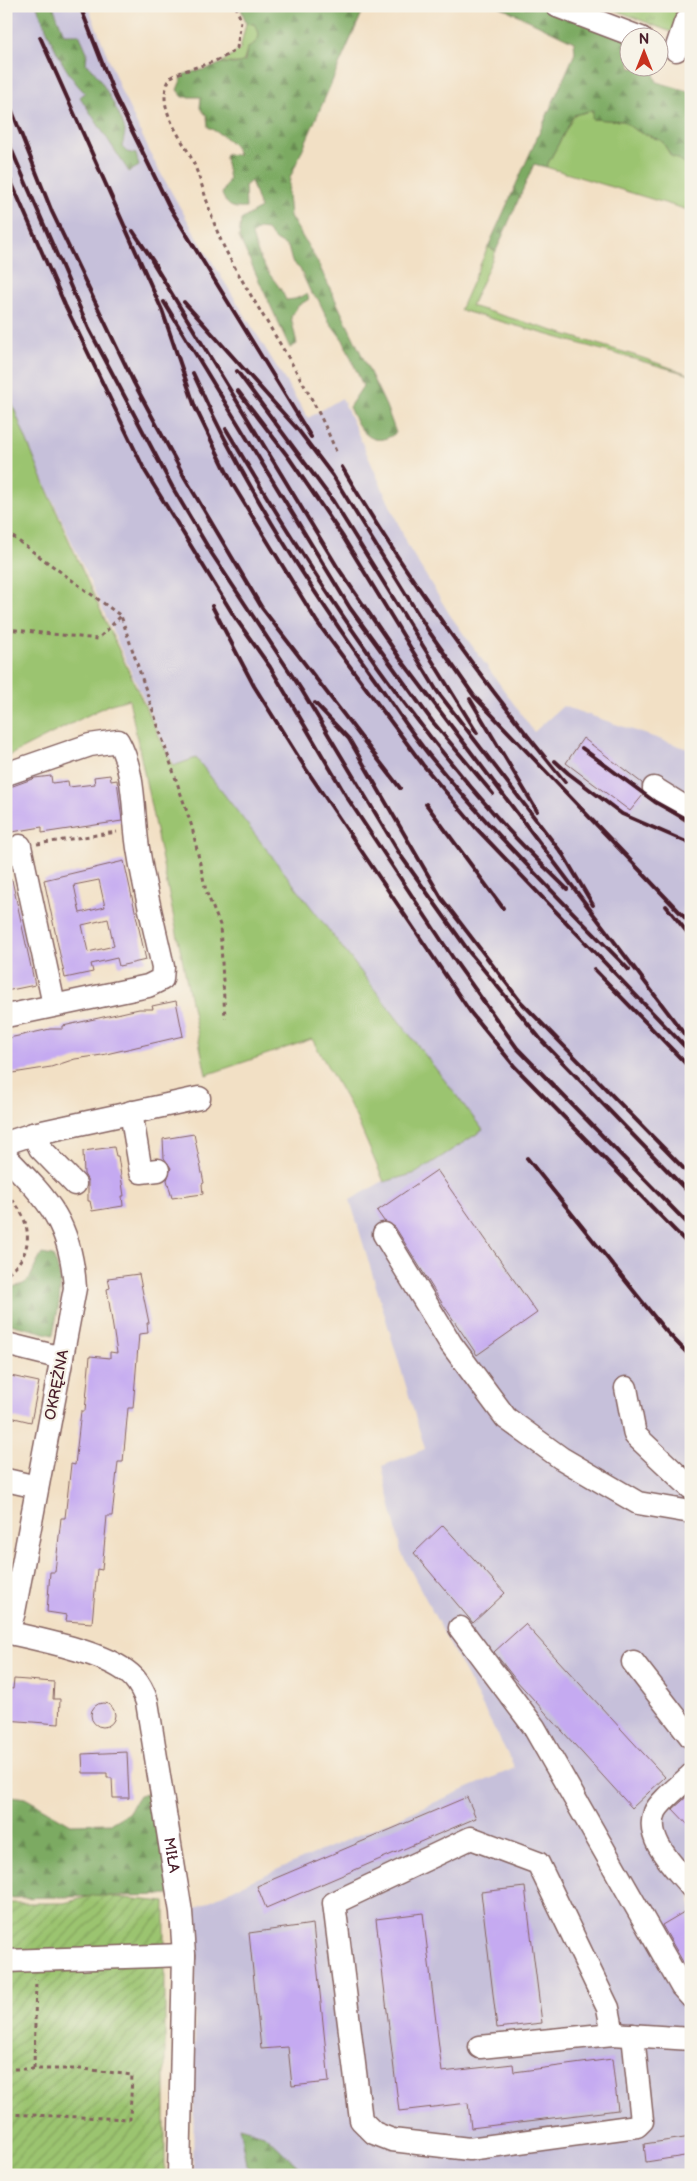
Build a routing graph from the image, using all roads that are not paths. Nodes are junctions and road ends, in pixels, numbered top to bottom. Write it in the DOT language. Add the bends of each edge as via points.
graph roads {
  1 [pos="557,6"];
  2 [pos="691,16"];
  3 [pos="620,30"];
  4 [pos="675,50"];
  5 [pos="6,774"];
  6 [pos="654,788"];
  7 [pos="691,811"];
  8 [pos="20,846"];
  9 [pos="54,1005"];
  10 [pos="6,1016"];
  11 [pos="199,1098"];
  12 [pos="131,1112"];
  13 [pos="34,1134"];
  14 [pos="6,1147"];
  15 [pos="6,1157"];
  16 [pos="158,1170"];
  17 [pos="75,1184"];
  18 [pos="384,1234"];
  19 [pos="6,1344"];
  20 [pos="62,1358"];
  21 [pos="626,1388"];
  22 [pos="6,1480"];
  23 [pos="37,1487"];
  24 [pos="691,1488"];
  25 [pos="691,1512"];
  26 [pos="460,1628"];
  27 [pos="7,1632"];
  28 [pos="634,1662"];
  29 [pos="691,1737"];
  30 [pos="691,1775"];
  31 [pos="691,1887"];
  32 [pos="184,1955"];
  33 [pos="6,1961"];
  34 [pos="691,1997"];
  35 [pos="623,2035"];
  36 [pos="691,2039"];
  37 [pos="480,2047"];
  38 [pos="179,2175"];
  1 -- 3 [label="street"];
  2 -- 4 [label="street"];
  5 -- 9 [label="street" via="90,745 118,741 126,762 138,853 163,967 162,979 148,986"];
  6 -- 7 [label="street"];
  8 -- 9 [label="street"];
  9 -- 10 [label="street"];
  11 -- 12 [label="street"];
  12 -- 13 [label="street"];
  12 -- 16 [label="street" via="141,1172"];
  13 -- 14 [label="street" via="12,1141"];
  13 -- 17 [label="street" via="40,1148"];
  15 -- 20 [label="street, OKRĘŻNA" via="47,1200 69,1243 75,1288"];
  18 -- 25 [label="street" via="451,1344 506,1418 561,1458 638,1503"];
  19 -- 20 [label="street"];
  20 -- 23 [label="street, OKRĘŻNA"];
  21 -- 24 [label="street" via="635,1435"];
  22 -- 23 [label="street"];
  23 -- 27 [label="street, OKRĘŻNA" via="14,1612"];
  26 -- 34 [label="street" via="534,1727 682,1987"];
  27 -- 32 [label="street, MIŁA" via="111,1662 134,1677 141,1687 151,1722 181,1912"];
  28 -- 29 [label="street"];
  30 -- 31 [label="street" via="656,1811 652,1828 661,1850"];
  32 -- 33 [label="street"];
  32 -- 38 [label="street, MIŁA"];
  35 -- 35 [label="street" via="538,1863 471,1838 334,1903 361,2120 374,2133 392,2140 469,2149 637,2126 642,2121"];
  35 -- 36 [label="street"];
  35 -- 37 [label="street"];
}
